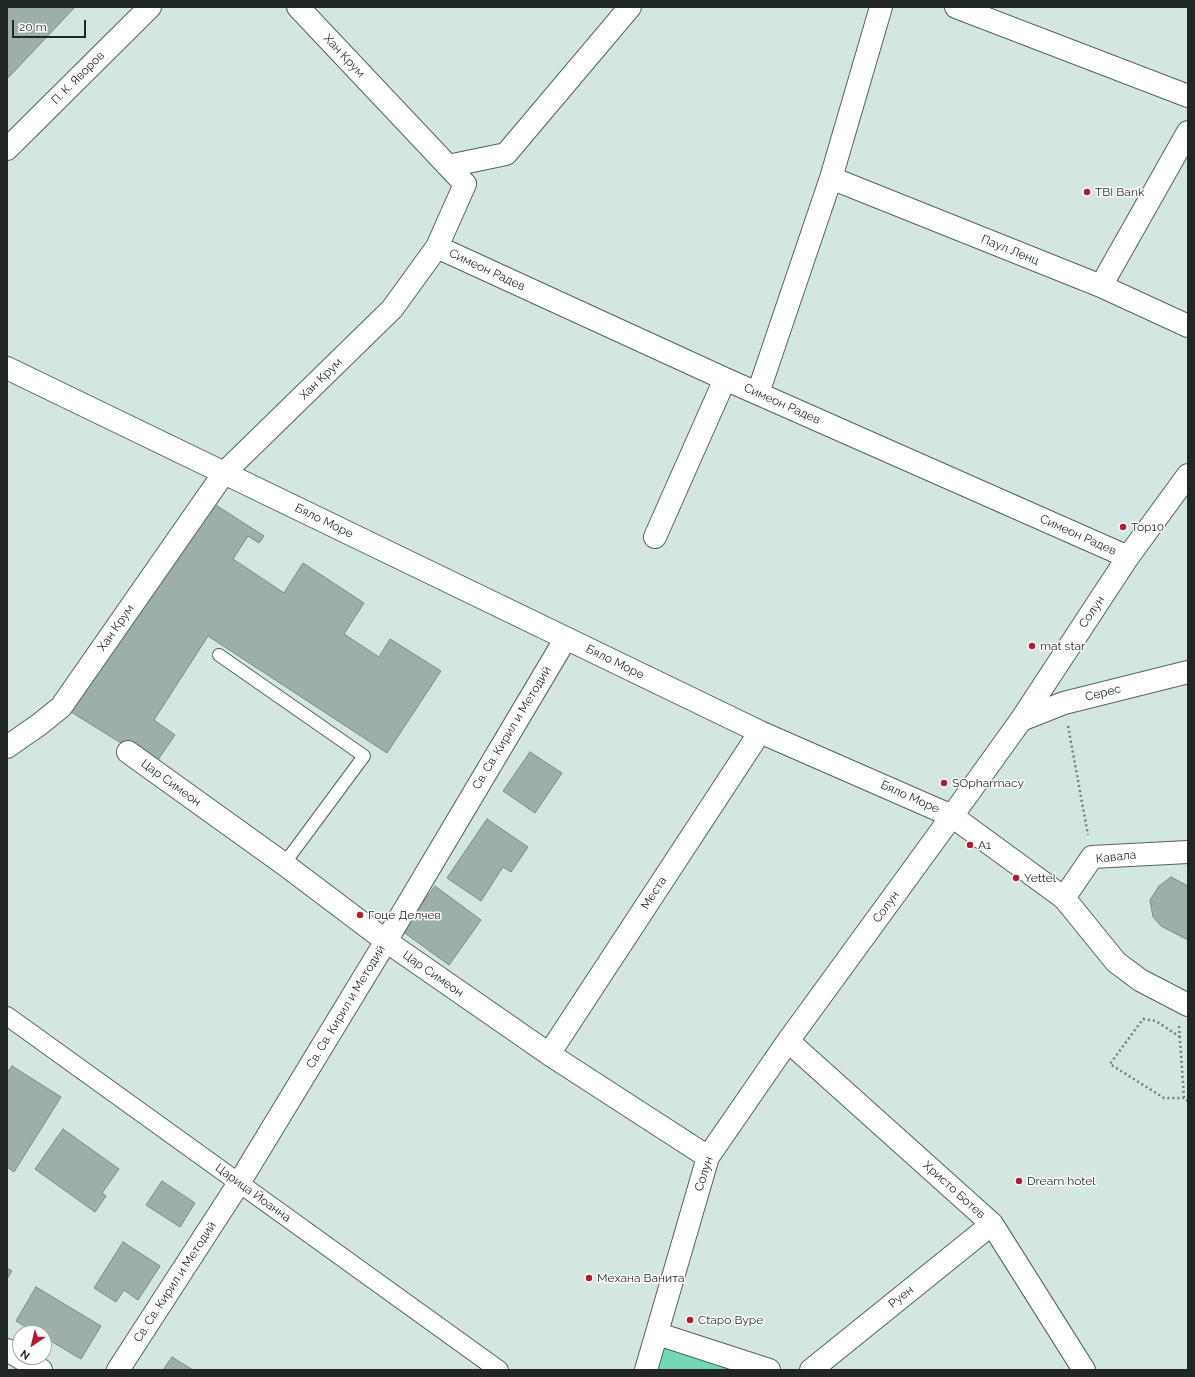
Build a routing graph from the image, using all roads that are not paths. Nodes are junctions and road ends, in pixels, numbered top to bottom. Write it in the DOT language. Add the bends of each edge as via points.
graph roads {
  1 [pos="150,7"];
  2 [pos="298,7"];
  3 [pos="630,7"];
  4 [pos="881,7"];
  5 [pos="956,7"];
  6 [pos="1188,96"];
  7 [pos="1188,132"];
  8 [pos="7,149"];
  9 [pos="448,166"];
  10 [pos="831,178"];
  11 [pos="437,247"];
  12 [pos="1101,286"];
  13 [pos="1188,326"];
  14 [pos="7,368"];
  15 [pos="725,379"];
  16 [pos="758,393"];
  17 [pos="224,473"];
  18 [pos="1188,474"];
  19 [pos="655,537"];
  20 [pos="1128,557"];
  21 [pos="566,638"];
  22 [pos="219,655"];
  23 [pos="1188,672"];
  24 [pos="1020,720"];
  25 [pos="760,732"];
  26 [pos="7,747"];
  27 [pos="128,752"];
  28 [pos="952,816"];
  29 [pos="1188,852"];
  30 [pos="284,864"];
  31 [pos="1064,898"];
  32 [pos="386,941"];
  33 [pos="1183,1002"];
  34 [pos="7,1016"];
  35 [pos="788,1041"];
  36 [pos="549,1054"];
  37 [pos="708,1157"];
  38 [pos="239,1183"];
  39 [pos="992,1224"];
  40 [pos="658,1334"];
  41 [pos="7,1350"];
  42 [pos="41,1370"];
  43 [pos="118,1370"];
  44 [pos="499,1370"];
  45 [pos="646,1370"];
  46 [pos="769,1370"];
  47 [pos="811,1370"];
  48 [pos="1084,1370"];
  1 -- 8 [label="street, П. К. Яворов"];
  2 -- 9 [label="street, Хан Крум"];
  3 -- 9 [label="street" via="506,154"];
  4 -- 10 [label="street"];
  5 -- 6 [label="street"];
  7 -- 12 [label="street"];
  9 -- 11 [label="street, Хан Крум" via="465,184"];
  10 -- 12 [label="street, Паул Ленц"];
  10 -- 16 [label="street"];
  11 -- 15 [label="street, Симеон Радев"];
  11 -- 17 [label="street, Хан Крум" via="392,309"];
  12 -- 13 [label="street, Паул Ленц"];
  14 -- 17 [label="street, Бяло Море"];
  15 -- 16 [label="street, Симеон Радев"];
  15 -- 19 [label="street"];
  16 -- 20 [label="street, Симеон Радев"];
  17 -- 21 [label="street, Бяло Море"];
  17 -- 26 [label="street, Хан Крум" via="61,707"];
  18 -- 20 [label="street, Солун"];
  20 -- 24 [label="street, Солун"];
  21 -- 25 [label="street, Бяло Море"];
  21 -- 32 [label="street, Св. Св. Кирил и Методий"];
  22 -- 30 [label="lane" via="364,756"];
  23 -- 24 [label="street, Серес" via="1064,703"];
  24 -- 28 [label="street, Солун"];
  25 -- 28 [label="street, Бяло Море"];
  25 -- 36 [label="street, Места"];
  27 -- 30 [label="street, Цар Симеон"];
  28 -- 31 [label="street, Бяло Море"];
  28 -- 35 [label="street, Солун"];
  29 -- 31 [label="street, Кавала" via="1092,857"];
  30 -- 32 [label="street, Цар Симеон"];
  31 -- 33 [label="street, Бяло Море" via="1116,962 1140,980"];
  32 -- 36 [label="street, Цар Симеон"];
  32 -- 38 [label="street, Св. Св. Кирил и Методий"];
  34 -- 38 [label="street, Царица Йоанна"];
  35 -- 37 [label="street, Солун"];
  35 -- 39 [label="street, Христо Ботев"];
  36 -- 37 [label="street, Цар Симеон"];
  37 -- 40 [label="street, Солун"];
  38 -- 43 [label="street, Св. Св. Кирил и Методий"];
  38 -- 44 [label="street, Царица Йоанна"];
  39 -- 47 [label="street, Руен"];
  39 -- 48 [label="street, Христо Ботев"];
  40 -- 45 [label="street, Солун"];
  40 -- 46 [label="street"];
  41 -- 42 [label="street"];
}
